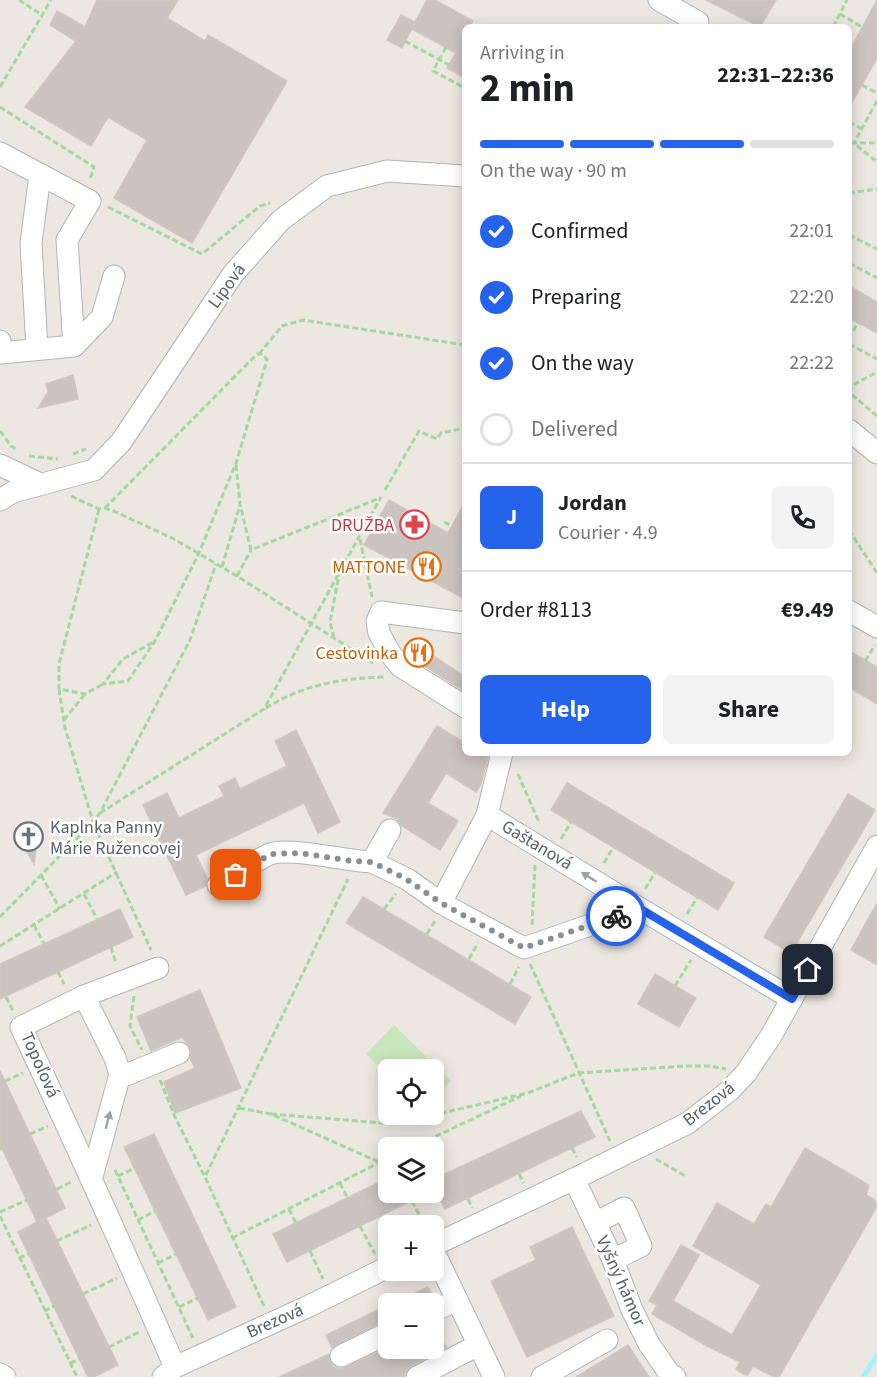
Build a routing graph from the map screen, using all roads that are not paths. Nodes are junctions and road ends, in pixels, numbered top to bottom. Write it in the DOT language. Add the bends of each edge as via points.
graph roads {
  1 [pos="659,0"];
  2 [pos="676,24"];
  3 [pos="705,24"];
  4 [pos="0,157"];
  5 [pos="40,175"];
  6 [pos="462,176"];
  7 [pos="114,276"];
  8 [pos="0,341"];
  9 [pos="74,346"];
  10 [pos="37,349"];
  11 [pos="852,432"];
  12 [pos="877,453"];
  13 [pos="0,465"];
  14 [pos="49,482"];
  15 [pos="0,500"];
  16 [pos="852,613"];
  17 [pos="462,623"];
  18 [pos="877,627"];
  19 [pos="462,705"];
  20 [pos="508,760"];
  21 [pos="487,815"];
  22 [pos="390,831"];
  23 [pos="877,846"];
  24 [pos="364,862"];
  25 [pos="218,885"];
  26 [pos="441,903"];
  27 [pos="639,908"];
  28 [pos="148,966"];
  29 [pos="84,996"];
  30 [pos="792,999"];
  31 [pos="179,1053"];
  32 [pos="120,1074"];
  33 [pos="92,1177"];
  34 [pos="574,1179"];
  35 [pos="595,1223"];
  36 [pos="444,1240"];
  37 [pos="614,1260"];
  38 [pos="378,1267"];
  39 [pos="444,1273"];
  40 [pos="457,1300"];
  41 [pos="444,1306"];
  42 [pos="378,1338"];
  43 [pos="607,1340"];
  44 [pos="478,1345"];
  45 [pos="341,1356"];
  46 [pos="657,1366"];
  47 [pos="169,1372"];
  48 [pos="0,1374"];
  49 [pos="5,1377"];
  50 [pos="417,1377"];
  51 [pos="494,1377"];
  52 [pos="542,1377"];
  53 [pos="675,1377"];
  1 -- 3 [label="street"];
  2 -- 3 [label="street"];
  4 -- 5 [label="street"];
  5 -- 9 [label="street" via="90,201 67,240"];
  5 -- 10 [label="street" via="31,243"];
  6 -- 14 [label="street, Lipová" via="387,171 327,186 280,220 233,274 121,442 94,470"];
  7 -- 9 [label="street" via="102,317"];
  8 -- 10 [label="street" via="1,353"];
  9 -- 10 [label="street"];
  11 -- 12 [label="street"];
  13 -- 14 [label="street"];
  14 -- 15 [label="street, Lipová" via="13,492"];
  16 -- 18 [label="street"];
  17 -- 19 [label="street" via="379,617 385,643 400,666"];
  20 -- 21 [label="street"];
  21 -- 26 [label="street, Gaštanová"];
  27 -- 21 [label="street, Gaštanová, one-way"];
  22 -- 24 [label="street"];
  23 -- 30 [label="street, Brezová"];
  24 -- 25 [label="street" via="300,853 271,854"];
  24 -- 26 [label="street" via="406,879"];
  26 -- 27 [label="street" via="524,948"];
  27 -- 30 [label="street, Gaštanová"];
  28 -- 29 [label="street"];
  29 -- 32 [label="street"];
  29 -- 33 [label="street, Topoľová" via="21,1027"];
  30 -- 34 [label="street, Brezová" via="746,1073 710,1107 688,1123"];
  31 -- 32 [label="street" via="148,1058 126,1075"];
  33 -- 32 [label="street, one-way"];
  33 -- 47 [label="street, Topoľová" via="156,1323"];
  34 -- 35 [label="street, Vyšný hámor"];
  34 -- 36 [label="street, Brezová"];
  35 -- 37 [label="street, Vyšný hámor"];
  35 -- 37 [label="street" via="624,1208 641,1246"];
  37 -- 46 [label="street, Vyšný hámor"];
  38 -- 47 [label="street, Brezová" via="306,1307"];
  39 -- 40 [label="street"];
  40 -- 41 [label="street"];
  40 -- 44 [label="street"];
  42 -- 45 [label="street"];
  43 -- 52 [label="street"];
  44 -- 50 [label="street"];
  44 -- 51 [label="street"];
  46 -- 53 [label="street, Vyšný hámor"];
  48 -- 49 [label="street"];
}
